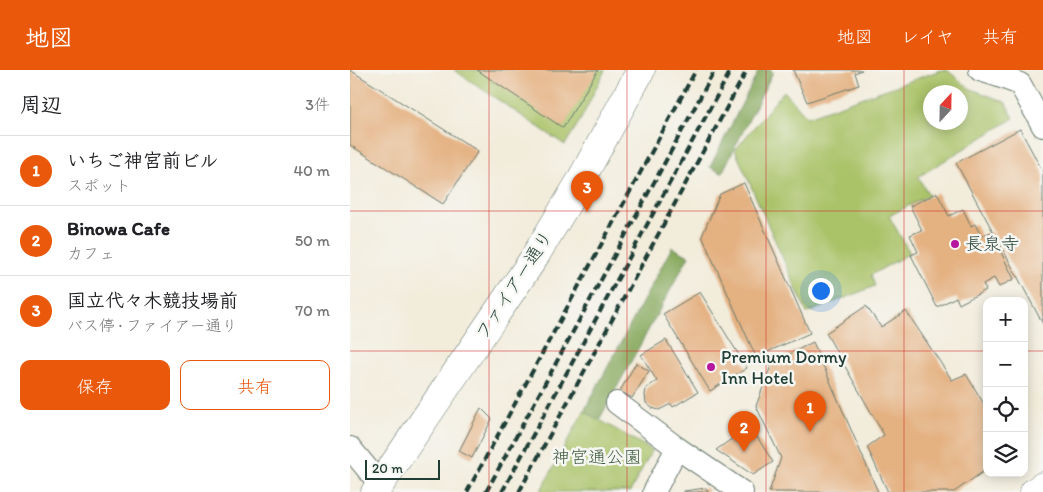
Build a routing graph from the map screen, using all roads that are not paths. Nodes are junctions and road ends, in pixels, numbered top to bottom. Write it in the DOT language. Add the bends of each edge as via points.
graph roads {
  1 [pos="640,70"];
  2 [pos="980,70"];
  3 [pos="1043,126"];
  4 [pos="617,403"];
  5 [pos="350,448"];
  6 [pos="677,448"];
  7 [pos="1043,486"];
  8 [pos="377,488"];
  9 [pos="654,492"];
  10 [pos="742,492"];
  11 [pos="1034,492"];
  1 -- 8 [label="street, ファイアー通り" via="578,185 532,261"];
  2 -- 3 [label="street" via="1020,84"];
  4 -- 6 [label="street"];
  5 -- 8 [label="street"];
  6 -- 9 [label="street"];
  6 -- 10 [label="street"];
  7 -- 11 [label="street"];
}
